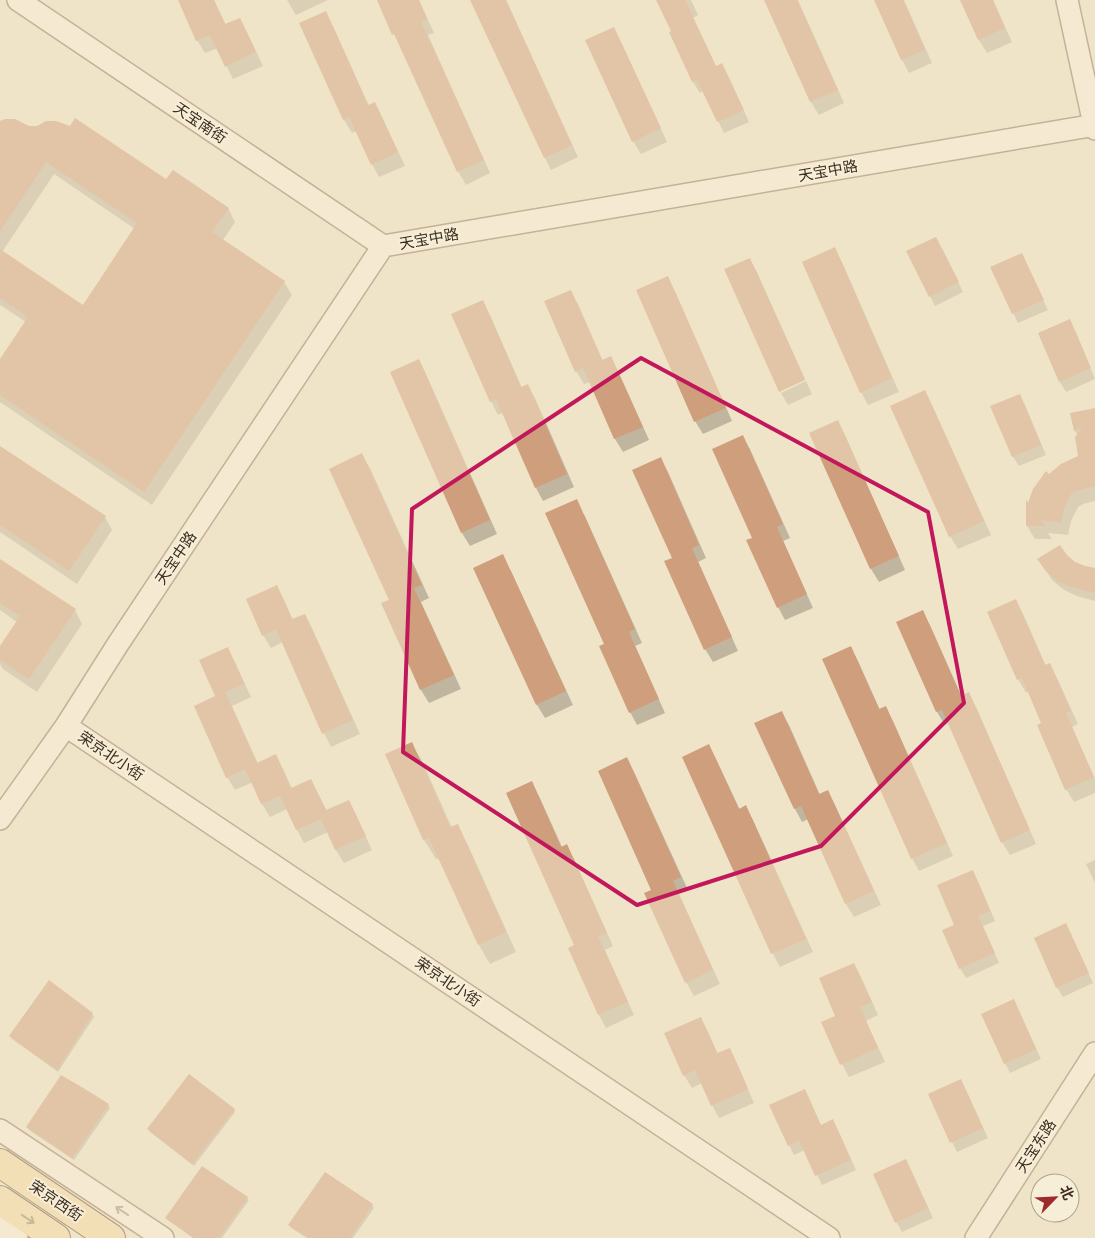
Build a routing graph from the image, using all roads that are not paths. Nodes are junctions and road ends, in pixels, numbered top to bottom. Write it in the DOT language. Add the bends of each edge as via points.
graph roads {
  1 [pos="18,0"];
  2 [pos="1067,0"];
  3 [pos="1095,127"];
  4 [pos="383,246"];
  5 [pos="66,726"];
  6 [pos="0,819"];
  7 [pos="1095,1053"];
  8 [pos="0,1130"];
  9 [pos="0,1163"];
  10 [pos="0,1200"];
  11 [pos="0,1227"];
  12 [pos="17,1238"];
  13 [pos="56,1238"];
  14 [pos="111,1238"];
  15 [pos="163,1238"];
  16 [pos="829,1238"];
  17 [pos="976,1238"];
  1 -- 4 [label="street, 天宝南街"];
  2 -- 3 [label="street"];
  3 -- 4 [label="street, 天宝中路"];
  4 -- 5 [label="street, 天宝中路"];
  5 -- 6 [label="street, 天宝中路"];
  5 -- 16 [label="street, 荣京北小街"];
  7 -- 17 [label="street, 天宝东路"];
  15 -- 8 [label="street, one-way"];
  9 -- 14 [label="main road, 荣京西街"];
  10 -- 13 [label="main road, one-way"];
  11 -- 12 [label="street"];
}
